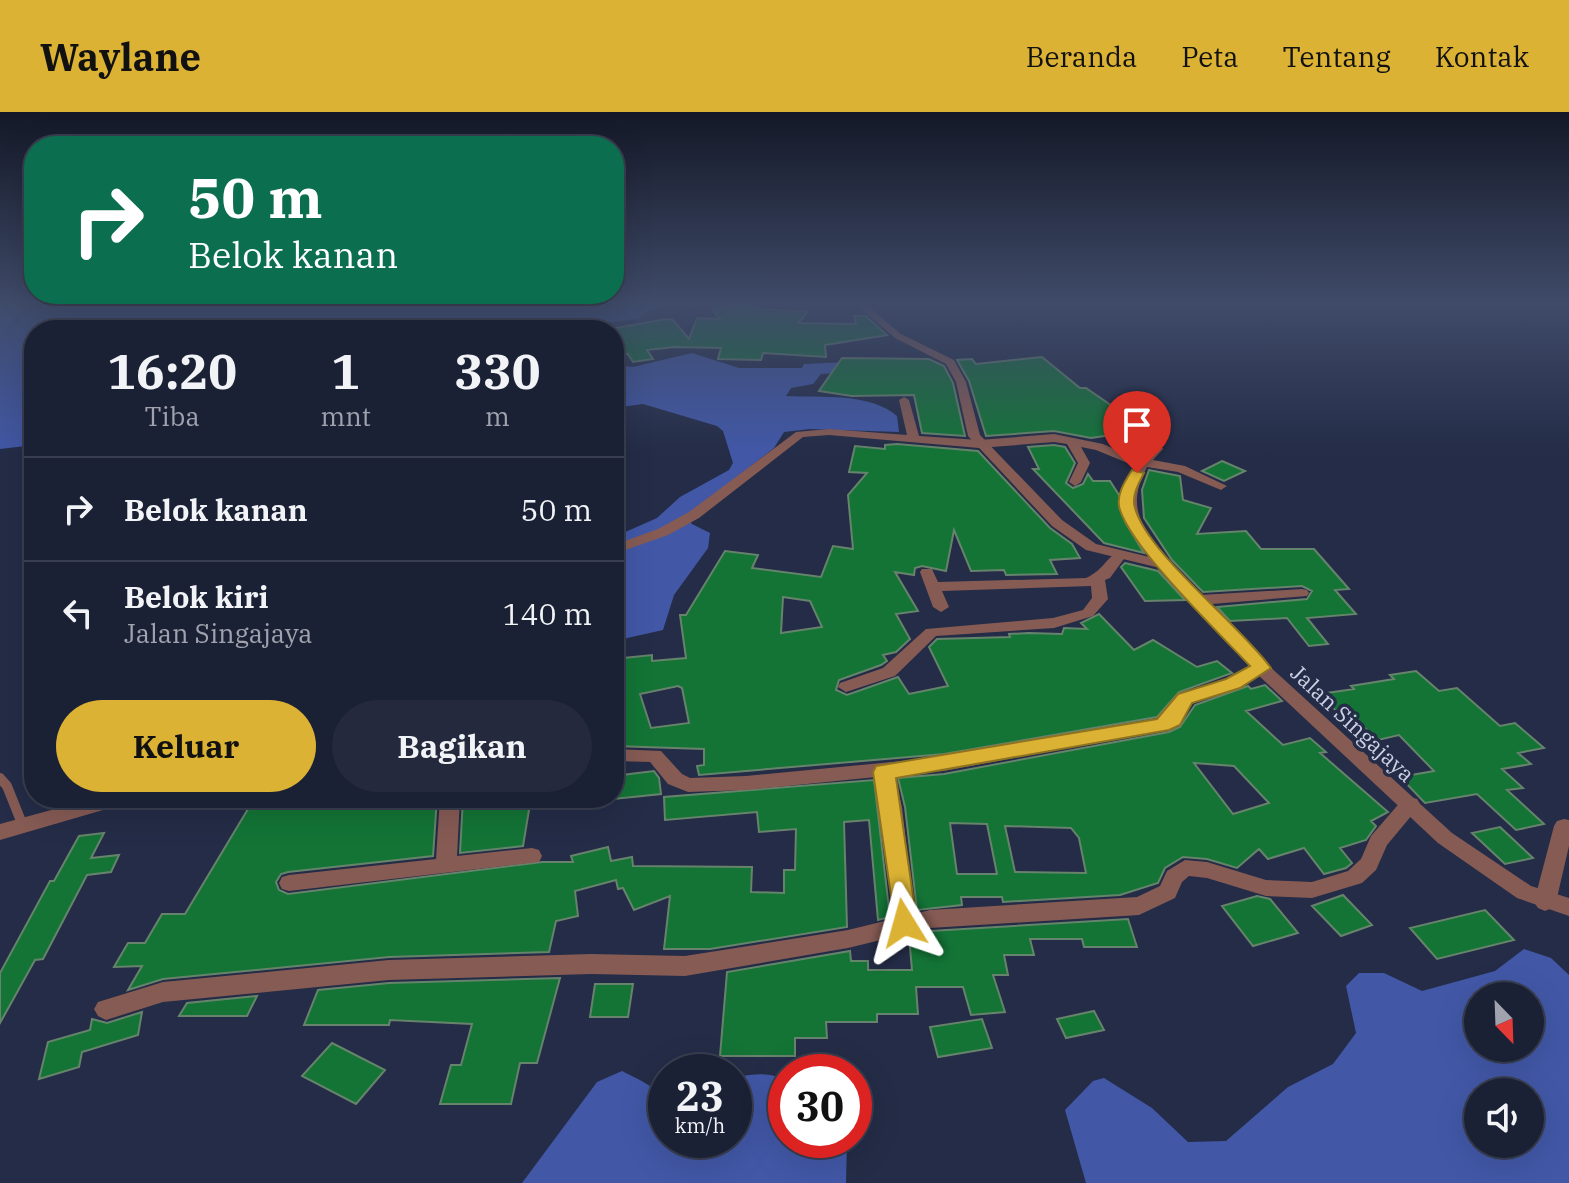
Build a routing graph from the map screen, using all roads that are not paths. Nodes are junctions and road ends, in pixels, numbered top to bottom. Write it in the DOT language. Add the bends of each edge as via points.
graph roads {
  1 [pos="932,353"];
  2 [pos="904,400"];
  3 [pos="1147,431"];
  4 [pos="914,439"];
  5 [pos="1071,440"];
  6 [pos="979,444"];
  7 [pos="1145,464"];
  8 [pos="1075,482"];
  9 [pos="1221,486"];
  10 [pos="624,546"];
  11 [pos="1119,556"];
  12 [pos="1165,565"];
  13 [pos="927,572"];
  14 [pos="1098,580"];
  15 [pos="933,587"];
  16 [pos="1302,593"];
  17 [pos="1200,600"];
  18 [pos="941,607"];
  19 [pos="1261,668"];
  20 [pos="846,687"];
  21 [pos="624,755"];
  22 [pos="884,772"];
  23 [pos="0,778"];
  24 [pos="1410,804"];
  25 [pos="85,808"];
  26 [pos="449,808"];
  27 [pos="23,826"];
  28 [pos="1564,826"];
  29 [pos="0,832"];
  30 [pos="532,856"];
  31 [pos="446,863"];
  32 [pos="289,883"];
  33 [pos="1545,902"];
  34 [pos="1569,907"];
  35 [pos="904,923"];
  36 [pos="106,1009"];
  1 -- 6 [label="street" via="950,362 961,382"];
  2 -- 4 [label="street"];
  3 -- 7 [label="street" via="1157,449"];
  4 -- 6 [label="street"];
  4 -- 10 [label="street" via="829,432 796,435 694,515"];
  5 -- 6 [label="street"];
  5 -- 7 [label="street"];
  5 -- 8 [label="street" via="1084,463"];
  6 -- 11 [label="street" via="1057,523 1091,547"];
  7 -- 9 [label="street" via="1181,469"];
  7 -- 12 [label="street, Jalan Singajaya" via="1129,489 1127,509"];
  11 -- 12 [label="street"];
  11 -- 14 [label="street"];
  12 -- 17 [label="street, Jalan Singajaya"];
  13 -- 15 [label="street"];
  14 -- 15 [label="street"];
  14 -- 20 [label="street" via="1100,599 1088,613 1054,623 932,632 889,672"];
  15 -- 18 [label="street"];
  16 -- 17 [label="street"];
  17 -- 19 [label="street, Jalan Singajaya"];
  19 -- 22 [label="street" via="1185,699 1173,720 1162,725"];
  19 -- 24 [label="street, Jalan Singajaya"];
  21 -- 22 [label="street" via="655,756 675,779 688,785"];
  22 -- 35 [label="street"];
  23 -- 27 [label="lane"];
  24 -- 33 [label="street, Jalan Singajaya" via="1445,838"];
  24 -- 35 [label="street" via="1355,877 1312,890 1266,888 1185,868 1168,892 1139,906"];
  25 -- 27 [label="street"];
  26 -- 31 [label="street"];
  27 -- 29 [label="street"];
  28 -- 33 [label="street"];
  30 -- 31 [label="street"];
  31 -- 32 [label="street"];
  33 -- 34 [label="street, Jalan Singajaya"];
  35 -- 36 [label="street" via="848,939 685,966 389,970 163,992"];
}
